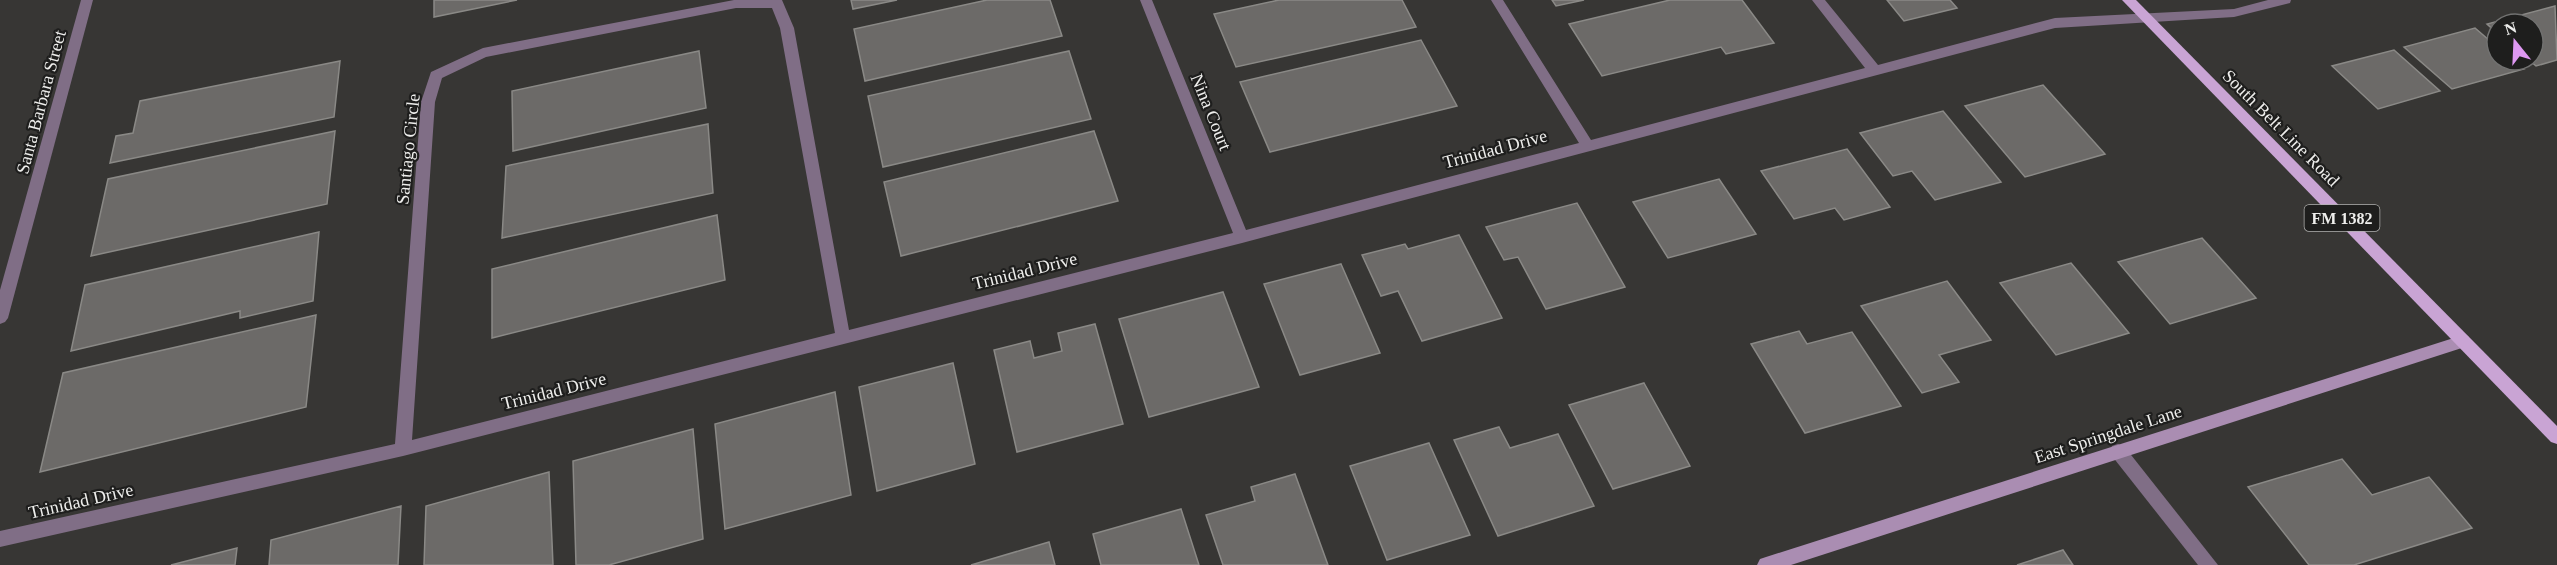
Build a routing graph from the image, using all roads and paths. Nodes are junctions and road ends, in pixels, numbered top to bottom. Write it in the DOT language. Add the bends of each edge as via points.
graph roads {
  1 [pos="87,0"];
  2 [pos="1146,0"];
  3 [pos="1497,0"];
  4 [pos="1818,0"];
  5 [pos="2128,0"];
  6 [pos="2285,0"];
  7 [pos="2146,19"];
  8 [pos="1875,71"];
  9 [pos="1587,145"];
  10 [pos="1242,237"];
  11 [pos="0,318"];
  12 [pos="843,337"];
  13 [pos="2463,341"];
  14 [pos="2557,437"];
  15 [pos="403,449"];
  16 [pos="2118,451"];
  17 [pos="0,539"];
  18 [pos="1766,565"];
  19 [pos="2209,565"];
  1 -- 11 [label="street, Santa Barbara Street"];
  2 -- 10 [label="street, Nina Court"];
  3 -- 9 [label="street"];
  4 -- 8 [label="street"];
  5 -- 7 [label="main road, South Belt Line Road / FM 1382"];
  6 -- 7 [label="street, Trinidad Drive" via="2234,13"];
  7 -- 8 [label="street, Trinidad Drive" via="2055,23"];
  7 -- 13 [label="main road, South Belt Line Road / FM 1382"];
  8 -- 9 [label="street, Trinidad Drive"];
  9 -- 10 [label="street, Trinidad Drive"];
  10 -- 12 [label="street, Trinidad Drive"];
  12 -- 15 [label="street, Trinidad Drive"];
  12 -- 15 [label="street, Santiago Circle" via="787,28 777,3 736,4 483,53 436,75 428,102"];
  13 -- 14 [label="main road, South Belt Line Road / FM 1382"];
  13 -- 16 [label="street, East Springdale Lane"];
  15 -- 17 [label="street, Trinidad Drive"];
  16 -- 18 [label="street, East Springdale Lane"];
  16 -- 19 [label="street"];
}
